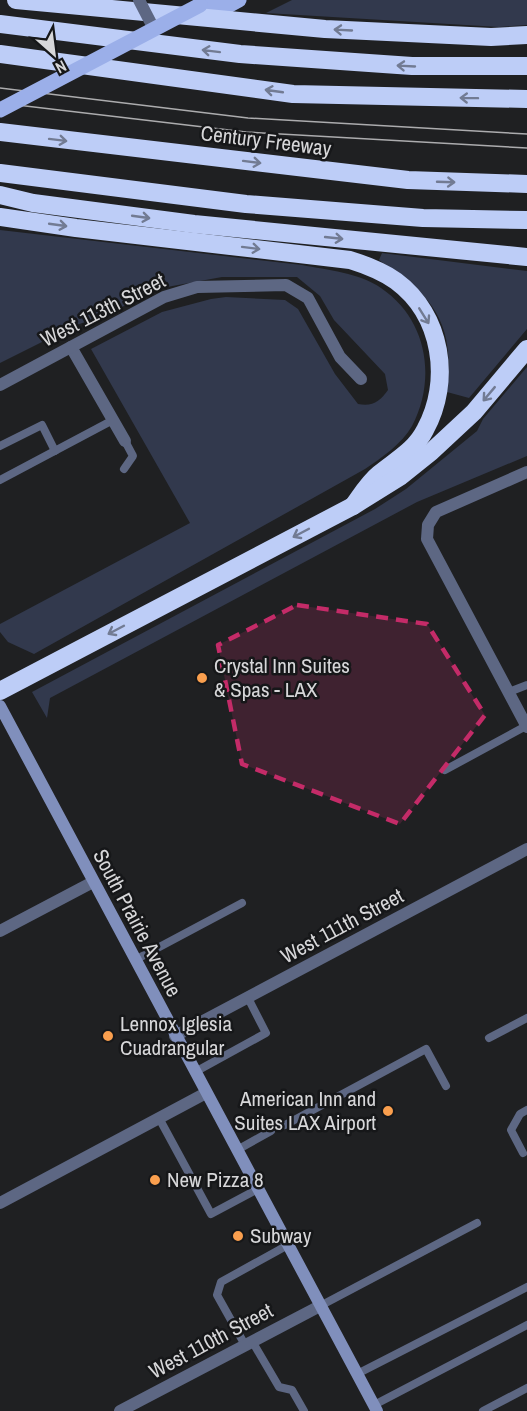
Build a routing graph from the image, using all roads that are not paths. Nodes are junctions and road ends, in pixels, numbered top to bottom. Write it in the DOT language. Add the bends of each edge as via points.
graph roads {
  1 [pos="16,0"];
  2 [pos="139,0"];
  3 [pos="239,0"];
  4 [pos="201,3"];
  5 [pos="0,24"];
  6 [pos="154,29"];
  7 [pos="527,35"];
  8 [pos="0,54"];
  9 [pos="527,66"];
  10 [pos="527,99"];
  11 [pos="0,110"];
  12 [pos="0,132"];
  13 [pos="0,173"];
  14 [pos="527,184"];
  15 [pos="0,195"];
  16 [pos="0,217"];
  17 [pos="527,220"];
  18 [pos="527,257"];
  19 [pos="71,346"];
  20 [pos="527,349"];
  21 [pos="361,379"];
  22 [pos="0,385"];
  23 [pos="113,420"];
  24 [pos="125,441"];
  25 [pos="0,446"];
  26 [pos="55,451"];
  27 [pos="124,469"];
  28 [pos="527,472"];
  29 [pos="0,480"];
  30 [pos="353,506"];
  31 [pos="527,685"];
  32 [pos="0,691"];
  33 [pos="509,692"];
  34 [pos="0,706"];
  35 [pos="527,726"];
  36 [pos="445,770"];
  37 [pos="527,849"];
  38 [pos="93,882"];
  39 [pos="242,903"];
  40 [pos="0,931"];
  41 [pos="135,960"];
  42 [pos="248,998"];
  43 [pos="527,1017"];
  44 [pos="175,1036"];
  45 [pos="489,1038"];
  46 [pos="195,1072"];
  47 [pos="446,1086"];
  48 [pos="206,1093"];
  49 [pos="527,1110"];
  50 [pos="159,1118"];
  51 [pos="285,1125"];
  52 [pos="271,1131"];
  53 [pos="237,1150"];
  54 [pos="523,1153"];
  55 [pos="258,1189"];
  56 [pos="0,1203"];
  57 [pos="477,1223"];
  58 [pos="288,1245"];
  59 [pos="527,1287"];
  60 [pos="320,1306"];
  61 [pos="527,1325"];
  62 [pos="249,1343"];
  63 [pos="357,1374"];
  64 [pos="527,1388"];
  65 [pos="375,1408"];
  66 [pos="120,1411"];
  67 [pos="304,1411"];
  68 [pos="483,1411"];
  7 -- 1 [label="highway, one-way" via="491,37 325,29"];
  2 -- 6 [label="street, bridge"];
  3 -- 4 [label="main road" via="228,6"];
  4 -- 6 [label="main road, bridge"];
  9 -- 5 [label="highway, one-way" via="412,66 240,54"];
  6 -- 11 [label="main road, bridge"];
  10 -- 8 [label="highway, one-way" via="292,94"];
  12 -- 14 [label="highway, Century Freeway, one-way" via="408,180"];
  13 -- 17 [label="highway" via="171,196 339,212"];
  15 -- 18 [label="highway, one-way" via="33,203 194,224"];
  16 -- 30 [label="highway, one-way" via="350,260 375,268 397,282 431,327 440,354 436,405 425,431 412,447 377,475"];
  19 -- 21 [label="street, West 113th Street" via="164,297 197,287 286,285 308,298 340,357"];
  19 -- 22 [label="street, West 113th Street"];
  19 -- 23 [label="street"];
  20 -- 30 [label="highway, one-way" via="474,411 431,452"];
  23 -- 24 [label="street"];
  23 -- 26 [label="lane"];
  24 -- 27 [label="lane" via="133,456"];
  25 -- 26 [label="lane" via="42,425"];
  26 -- 29 [label="lane"];
  28 -- 33 [label="street" via="436,512 428,525 427,539"];
  30 -- 32 [label="highway, one-way"];
  31 -- 33 [label="lane"];
  33 -- 35 [label="street"];
  34 -- 38 [label="main road, South Prairie Avenue"];
  35 -- 36 [label="lane"];
  37 -- 42 [label="street, West 111th Street"];
  38 -- 40 [label="street"];
  38 -- 41 [label="main road, South Prairie Avenue"];
  39 -- 41 [label="lane"];
  41 -- 44 [label="main road, South Prairie Avenue"];
  42 -- 44 [label="street, West 111th Street"];
  42 -- 46 [label="lane" via="266,1033"];
  43 -- 45 [label="lane"];
  44 -- 46 [label="main road, South Prairie Avenue"];
  46 -- 48 [label="main road, South Prairie Avenue"];
  47 -- 51 [label="lane" via="426,1049"];
  48 -- 50 [label="street"];
  48 -- 53 [label="main road, South Prairie Avenue"];
  49 -- 54 [label="lane" via="511,1130"];
  50 -- 55 [label="lane" via="211,1214"];
  50 -- 56 [label="street"];
  52 -- 53 [label="lane"];
  53 -- 55 [label="main road, South Prairie Avenue"];
  55 -- 58 [label="main road, South Prairie Avenue"];
  57 -- 60 [label="lane"];
  58 -- 60 [label="main road, South Prairie Avenue"];
  58 -- 62 [label="lane" via="221,1282 217,1295"];
  59 -- 63 [label="lane"];
  60 -- 62 [label="street, West 110th Street"];
  60 -- 63 [label="main road, South Prairie Avenue"];
  61 -- 65 [label="lane"];
  62 -- 66 [label="street, West 110th Street"];
  62 -- 67 [label="lane" via="279,1387 292,1390"];
  63 -- 65 [label="main road, South Prairie Avenue"];
  64 -- 68 [label="lane"];
}
